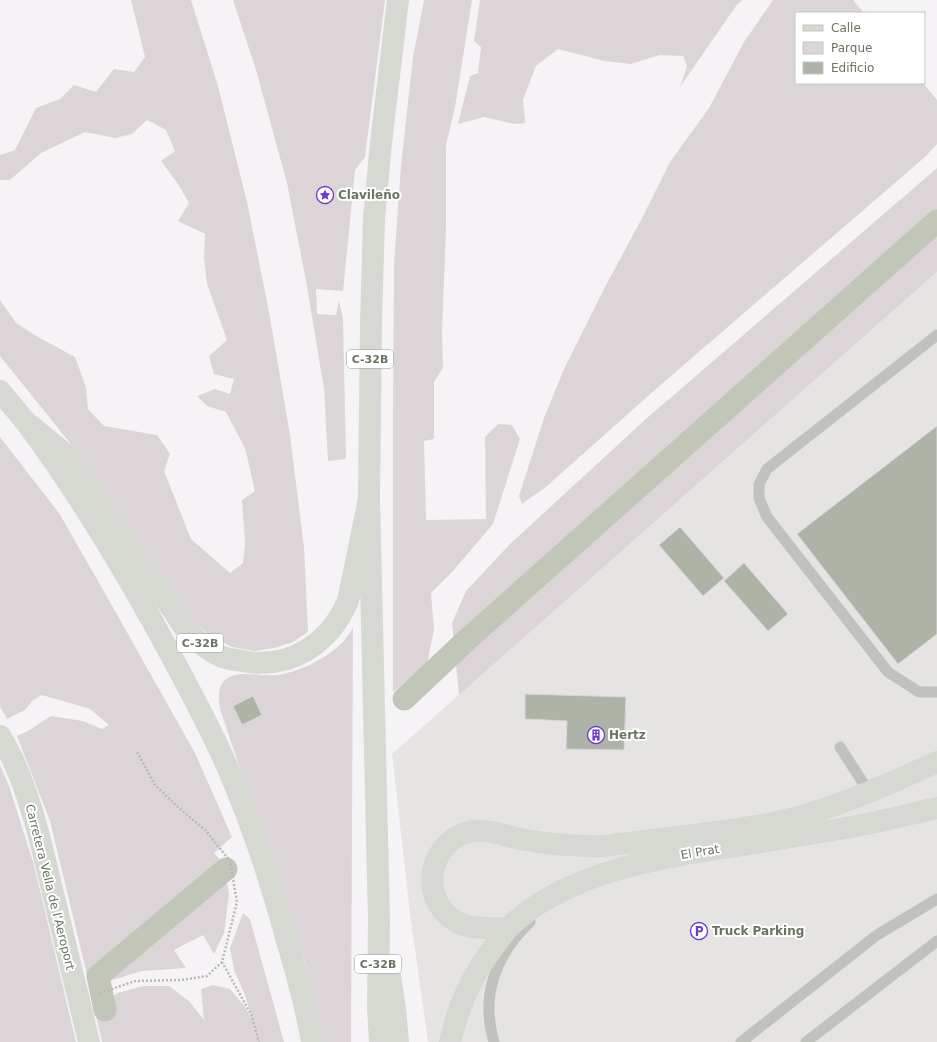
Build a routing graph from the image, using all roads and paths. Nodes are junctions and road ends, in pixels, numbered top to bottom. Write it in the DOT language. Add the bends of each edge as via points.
graph roads {
  1 [pos="398,0"];
  2 [pos="937,335"];
  3 [pos="0,391"];
  4 [pos="25,421"];
  5 [pos="369,499"];
  6 [pos="937,692"];
  7 [pos="0,736"];
  8 [pos="840,747"];
  9 [pos="137,752"];
  10 [pos="937,762"];
  11 [pos="869,792"];
  12 [pos="937,808"];
  13 [pos="583,882"];
  14 [pos="937,900"];
  15 [pos="379,920"];
  16 [pos="508,928"];
  17 [pos="937,941"];
  18 [pos="222,962"];
  19 [pos="110,990"];
  20 [pos="89,1042"];
  21 [pos="259,1042"];
  22 [pos="312,1042"];
  23 [pos="380,1042"];
  24 [pos="398,1042"];
  25 [pos="450,1042"];
  26 [pos="494,1042"];
  27 [pos="741,1042"];
  28 [pos="806,1042"];
  1 -- 5 [label="main road, C-32B" via="374,219"];
  2 -- 6 [label="lane" via="767,469 759,484 759,498 766,517 888,672 919,692"];
  3 -- 4 [label="main road"];
  4 -- 5 [label="main road, C-32B" via="70,458 187,631 204,647 223,657 257,664 277,662 297,656 316,645 330,631 342,615 348,601"];
  4 -- 22 [label="main road, C-32B" via="93,520 143,603 227,766 276,903 297,976"];
  5 -- 15 [label="main road, C-32B"];
  7 -- 20 [label="main road, Carretera Vella de l'Aeroport" via="22,782 39,834"];
  8 -- 11 [label="lane"];
  9 -- 18 [label="path" via="155,785 206,830 230,861 238,902"];
  10 -- 11 [label="main road"];
  11 -- 16 [label="main road" via="779,822 736,830 596,846 552,844 478,831 452,840 440,852 433,867 433,892 440,906 452,918 467,925"];
  12 -- 13 [label="main road, El Prat" via="858,826 658,860 613,871"];
  13 -- 16 [label="main road, El Prat" via="543,901"];
  13 -- 26 [label="lane" via="544,909 526,926 497,966 492,982 488,1015"];
  14 -- 27 [label="lane" via="877,935"];
  15 -- 23 [label="main road, C-32B"];
  15 -- 24 [label="main road" via="387,953"];
  16 -- 25 [label="main road, El Prat" via="474,975 462,1000"];
  17 -- 28 [label="lane"];
  18 -- 19 [label="path" via="207,976 181,980 135,981"];
  18 -- 21 [label="path" via="251,1014"];
}
